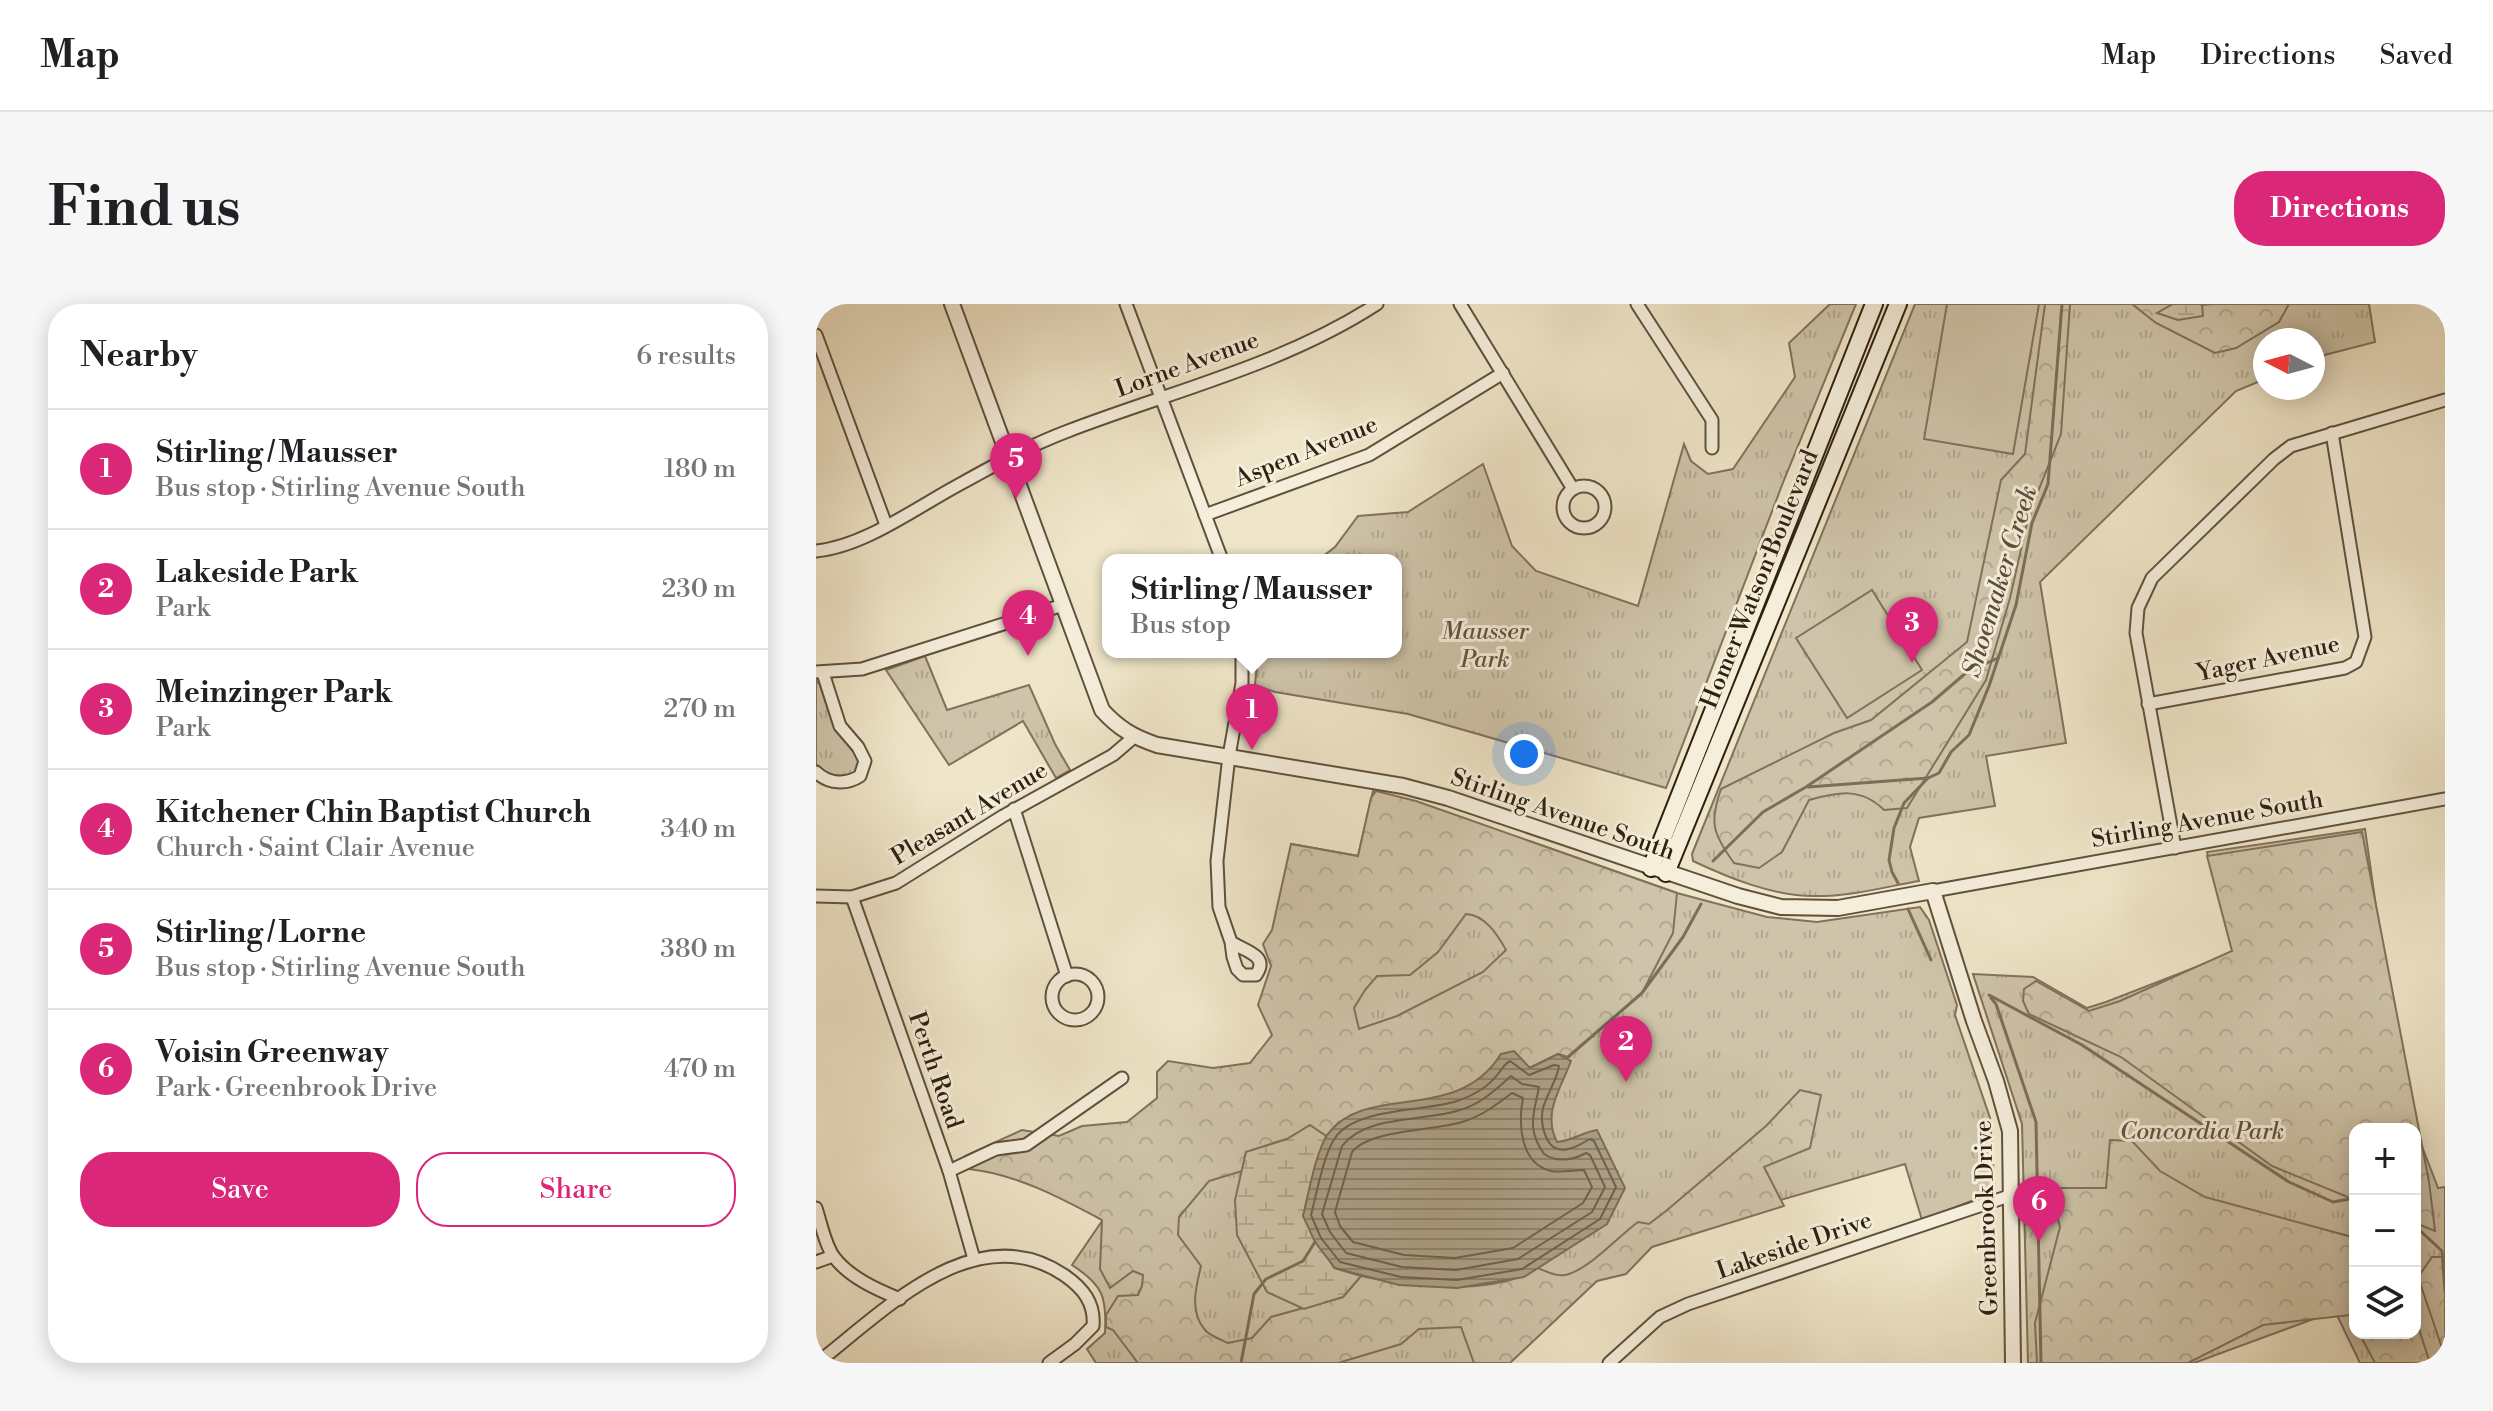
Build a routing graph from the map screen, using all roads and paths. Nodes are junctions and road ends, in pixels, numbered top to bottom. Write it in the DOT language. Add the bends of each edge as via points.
graph roads {
  1 [pos="952,304"];
  2 [pos="1126,304"];
  3 [pos="1377,304"];
  4 [pos="1460,304"];
  5 [pos="1637,304"];
  6 [pos="1874,304"];
  7 [pos="1898,304"];
  8 [pos="816,335"];
  9 [pos="1503,373"];
  10 [pos="1161,398"];
  11 [pos="2445,400"];
  12 [pos="2332,433"];
  13 [pos="1712,448"];
  14 [pos="1008,457"];
  15 [pos="1573,489"];
  16 [pos="1205,515"];
  17 [pos="886,525"];
  18 [pos="816,551"];
  19 [pos="1220,554"];
  20 [pos="1063,605"];
  21 [pos="1242,658"];
  22 [pos="820,672"];
  23 [pos="2148,704"];
  24 [pos="1134,737"];
  25 [pos="1229,756"];
  26 [pos="816,772"];
  27 [pos="2445,799"];
  28 [pos="1014,809"];
  29 [pos="2175,848"];
  30 [pos="1658,870"];
  31 [pos="1933,891"];
  32 [pos="816,896"];
  33 [pos="852,897"];
  34 [pos="1231,942"];
  35 [pos="1067,976"];
  36 [pos="1122,1078"];
  37 [pos="949,1171"];
  38 [pos="2009,1196"];
  39 [pos="816,1208"];
  40 [pos="833,1256"];
  41 [pos="974,1259"];
  42 [pos="816,1262"];
  43 [pos="900,1299"];
  44 [pos="817,1363"];
  45 [pos="1049,1363"];
  46 [pos="1609,1363"];
  47 [pos="2013,1363"];
  1 -- 14 [label="street, Stirling Avenue South"];
  2 -- 10 [label="street"];
  3 -- 10 [label="street, Lorne Avenue" via="1321,338"];
  4 -- 9 [label="street"];
  5 -- 13 [label="street" via="1712,420"];
  6 -- 30 [label="main road, Homer Watson Boulevard"];
  7 -- 30 [label="main road, Homer Watson Boulevard"];
  8 -- 17 [label="street"];
  9 -- 15 [label="street"];
  9 -- 16 [label="street, Aspen Avenue" via="1369,455"];
  10 -- 14 [label="street, Lorne Avenue"];
  10 -- 16 [label="street"];
  11 -- 12 [label="street"];
  12 -- 23 [label="street" via="2291,446 2274,459 2152,578 2138,608 2136,633"];
  12 -- 23 [label="street, Yager Avenue" via="2365,637 2356,662"];
  14 -- 17 [label="street, Lorne Avenue"];
  14 -- 20 [label="street, Stirling Avenue South"];
  16 -- 19 [label="street"];
  17 -- 18 [label="street, Lorne Avenue" via="836,549"];
  20 -- 22 [label="street" via="862,669"];
  20 -- 24 [label="street, Stirling Avenue South" via="1102,710 1117,728"];
  21 -- 25 [label="street"];
  22 -- 26 [label="street" via="840,726 865,761 853,781 831,782"];
  23 -- 29 [label="street"];
  24 -- 25 [label="street, Stirling Avenue South"];
  24 -- 28 [label="street, Pleasant Avenue" via="1113,755"];
  25 -- 30 [label="street, Stirling Avenue South" via="1432,793"];
  25 -- 34 [label="street" via="1217,861 1219,907"];
  27 -- 29 [label="street, Stirling Avenue South"];
  28 -- 33 [label="street, Pleasant Avenue" via="913,875"];
  28 -- 35 [label="street"];
  29 -- 31 [label="street, Stirling Avenue South"];
  30 -- 31 [label="street, Stirling Avenue South" via="1751,900 1799,908 1838,908"];
  31 -- 38 [label="street, Greenbrook Drive" via="2010,1131"];
  32 -- 33 [label="street, Pleasant Avenue"];
  33 -- 37 [label="street, Perth Road"];
  35 -- 35 [label="street" via="1054,989 1053,1003 1067,1018 1082,1019 1095,1009 1096,987 1082,975"];
  36 -- 37 [label="street" via="1026,1145 996,1149"];
  37 -- 41 [label="street, Perth Road"];
  38 -- 46 [label="street, Lakeside Drive" via="1688,1304 1660,1317"];
  38 -- 47 [label="street, Greenbrook Drive"];
  39 -- 40 [label="street"];
  40 -- 42 [label="street"];
  40 -- 43 [label="street" via="871,1286"];
  41 -- 43 [label="street" via="928,1278"];
  41 -- 45 [label="street" via="1043,1265 1076,1284 1092,1306 1093,1326"];
  43 -- 44 [label="street"];
}
